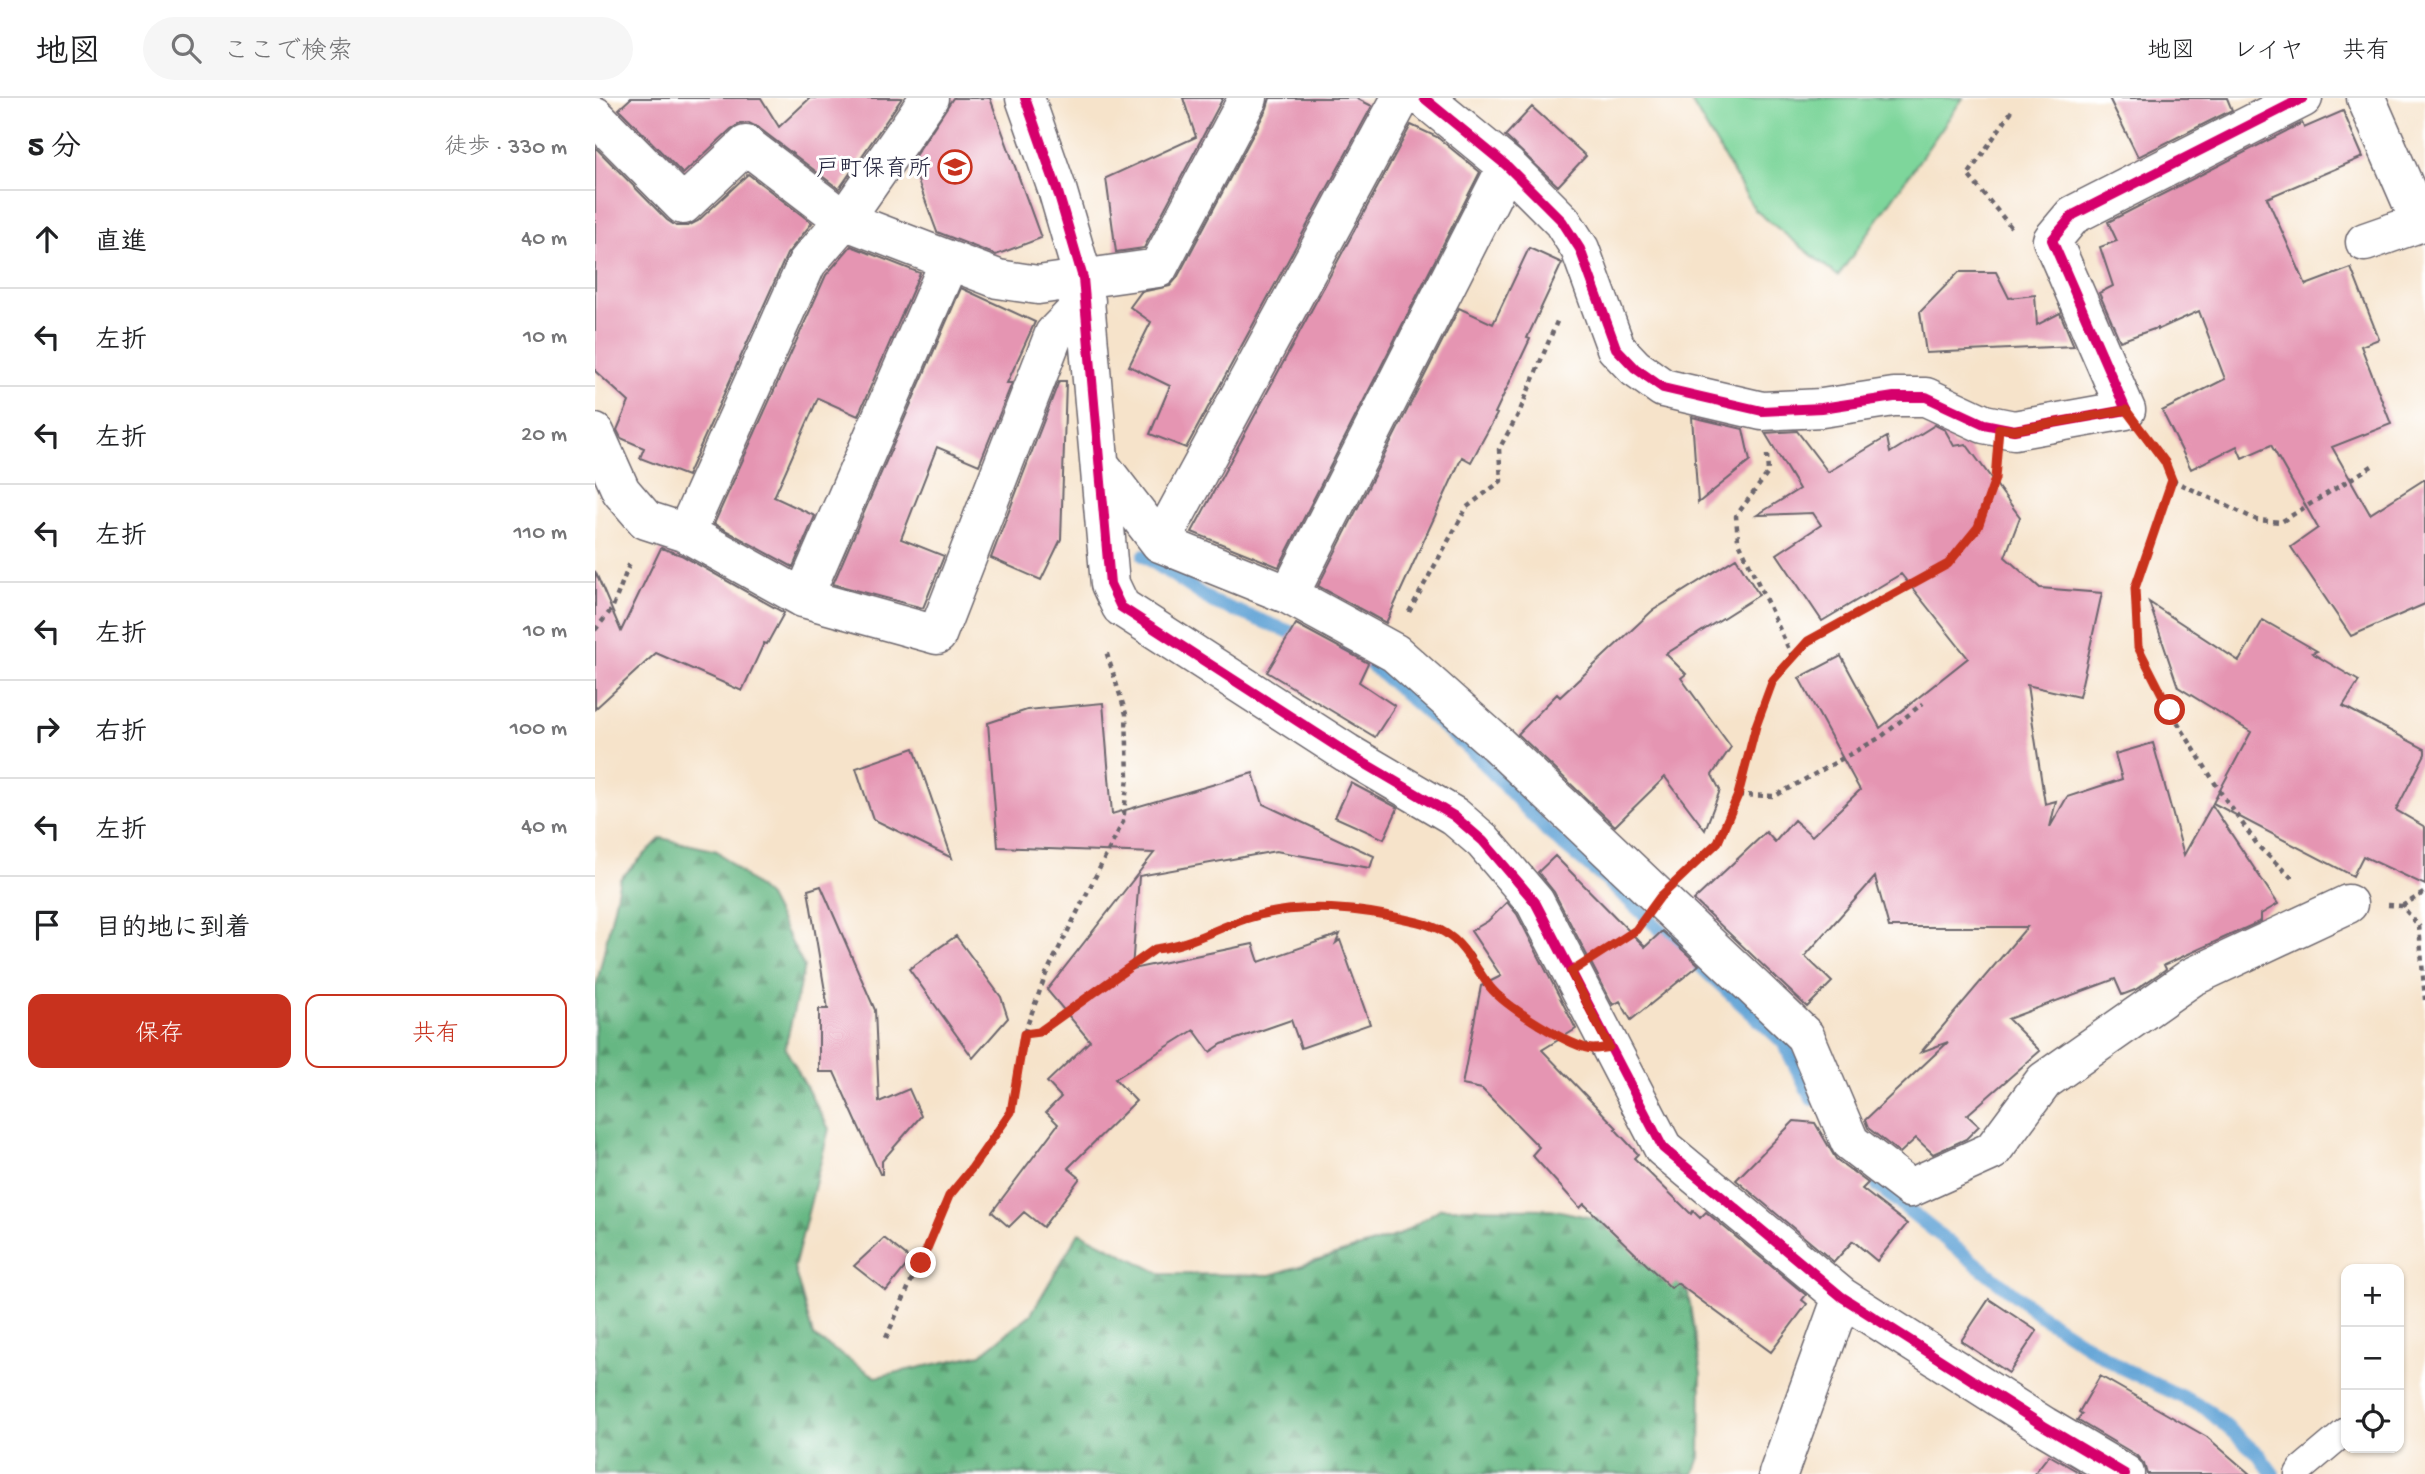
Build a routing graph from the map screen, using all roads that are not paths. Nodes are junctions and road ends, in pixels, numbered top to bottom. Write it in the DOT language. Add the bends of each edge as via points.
graph roads {
  1 [pos="608,98"];
  2 [pos="929,98"];
  3 [pos="1025,98"];
  4 [pos="1248,98"];
  5 [pos="1401,98"];
  6 [pos="1424,98"];
  7 [pos="2303,98"];
  8 [pos="2366,98"];
  9 [pos="595,110"];
  10 [pos="595,116"];
  11 [pos="1507,166"];
  12 [pos="844,220"];
  13 [pos="2423,222"];
  14 [pos="2365,242"];
  15 [pos="949,262"];
  16 [pos="1084,289"];
  17 [pos="595,433"];
  18 [pos="1101,466"];
  19 [pos="686,533"];
  20 [pos="1160,543"];
  21 [pos="1289,595"];
  22 [pos="803,598"];
  23 [pos="2348,904"];
  24 [pos="1842,1297"];
  25 [pos="2341,1435"];
  26 [pos="1778,1474"];
  27 [pos="2125,1474"];
  28 [pos="2298,1474"];
  1 -- 9 [label="street"];
  2 -- 12 [label="street"];
  3 -- 16 [label="street" via="1057,189"];
  4 -- 16 [label="street" via="1158,268"];
  5 -- 20 [label="street"];
  6 -- 11 [label="street"];
  7 -- 11 [label="street" via="2073,215 2052,240 2126,410 2014,430 1984,425 1926,397 1762,411 1663,388 1616,348 1580,249 1562,221"];
  8 -- 13 [label="street"];
  10 -- 12 [label="street" via="683,205 746,145"];
  11 -- 21 [label="street"];
  12 -- 15 [label="street"];
  12 -- 19 [label="street" via="807,263"];
  13 -- 14 [label="street"];
  15 -- 16 [label="street" via="998,279"];
  15 -- 22 [label="street"];
  16 -- 18 [label="street"];
  16 -- 22 [label="street" via="1054,334 937,635"];
  17 -- 19 [label="street" via="621,491 646,520"];
  18 -- 20 [label="street"];
  18 -- 24 [label="street" via="1110,584 1121,607 1347,753 1454,816 1483,841 1535,902 1663,1148"];
  19 -- 22 [label="street"];
  20 -- 21 [label="street"];
  21 -- 23 [label="street" via="1395,653 1660,897 1805,1036 1850,1142 1910,1188 1992,1151 2044,1081 2192,977"];
  24 -- 26 [label="street"];
  24 -- 27 [label="street"];
  25 -- 28 [label="lane"];
}
